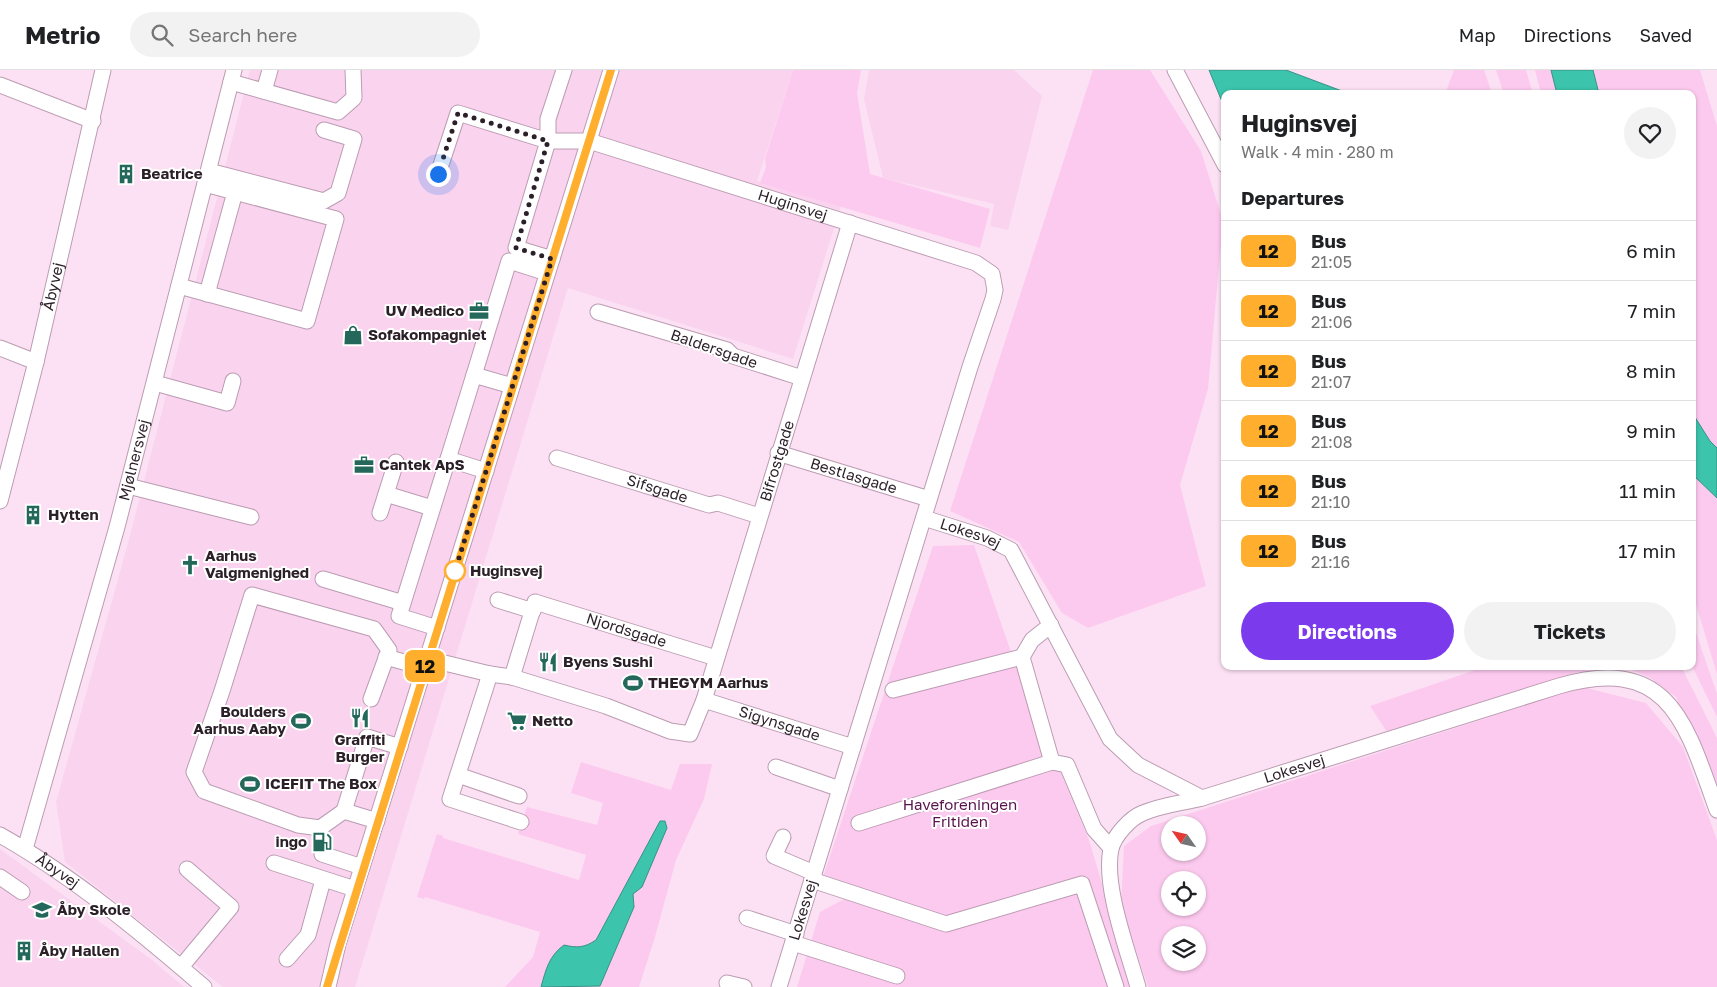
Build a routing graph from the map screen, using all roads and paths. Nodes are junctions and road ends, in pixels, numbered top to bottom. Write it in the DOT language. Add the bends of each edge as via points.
graph roads {
  1 [pos="103,70"];
  2 [pos="270,70"];
  3 [pos="353,70"];
  4 [pos="564,70"];
  5 [pos="611,70"];
  6 [pos="1175,70"];
  7 [pos="233,76"];
  8 [pos="0,85"];
  9 [pos="264,91"];
  10 [pos="93,121"];
  11 [pos="324,130"];
  12 [pos="548,141"];
  13 [pos="589,141"];
  14 [pos="1221,156"];
  15 [pos="438,174"];
  16 [pos="207,178"];
  17 [pos="235,192"];
  18 [pos="850,223"];
  19 [pos="550,266"];
  20 [pos="992,274"];
  21 [pos="179,286"];
  22 [pos="207,294"];
  23 [pos="598,312"];
  24 [pos="0,348"];
  25 [pos="36,362"];
  26 [pos="474,375"];
  27 [pos="802,378"];
  28 [pos="233,381"];
  29 [pos="155,383"];
  30 [pos="512,386"];
  31 [pos="778,454"];
  32 [pos="557,458"];
  33 [pos="448,459"];
  34 [pos="396,462"];
  35 [pos="486,471"];
  36 [pos="128,486"];
  37 [pos="386,494"];
  38 [pos="929,499"];
  39 [pos="0,502"];
  40 [pos="432,508"];
  41 [pos="380,513"];
  42 [pos="759,516"];
  43 [pos="251,517"];
  44 [pos="924,518"];
  45 [pos="322,579"];
  46 [pos="498,600"];
  47 [pos="403,603"];
  48 [pos="534,606"];
  49 [pos="1051,625"];
  50 [pos="437,628"];
  51 [pos="386,657"];
  52 [pos="1022,657"];
  53 [pos="716,658"];
  54 [pos="426,663"];
  55 [pos="490,674"];
  56 [pos="512,677"];
  57 [pos="893,690"];
  58 [pos="371,699"];
  59 [pos="704,700"];
  60 [pos="400,747"];
  61 [pos="853,748"];
  62 [pos="1052,762"];
  63 [pos="776,767"];
  64 [pos="458,775"];
  65 [pos="840,789"];
  66 [pos="519,796"];
  67 [pos="1202,798"];
  68 [pos="1717,810"];
  69 [pos="344,812"];
  70 [pos="377,821"];
  71 [pos="521,822"];
  72 [pos="859,823"];
  73 [pos="320,828"];
  74 [pos="0,835"];
  75 [pos="783,837"];
  76 [pos="1111,848"];
  77 [pos="25,849"];
  78 [pos="274,863"];
  79 [pos="362,867"];
  80 [pos="187,869"];
  81 [pos="0,877"];
  82 [pos="813,877"];
  83 [pos="324,880"];
  84 [pos="355,890"];
  85 [pos="22,892"];
  86 [pos="747,918"];
  87 [pos="794,939"];
  88 [pos="287,960"];
  89 [pos="181,967"];
  90 [pos="897,976"];
  91 [pos="727,983"];
  92 [pos="328,986"];
  93 [pos="204,987"];
  94 [pos="744,987"];
  95 [pos="779,987"];
  96 [pos="1116,987"];
  97 [pos="1138,987"];
  1 -- 10 [label="street, Åbyvej"];
  2 -- 9 [label="street"];
  3 -- 9 [label="street" via="354,98 338,112"];
  4 -- 12 [label="street" via="548,119"];
  5 -- 13 [label="street"];
  6 -- 14 [label="street"];
  7 -- 9 [label="street"];
  7 -- 16 [label="street, Mjølnersvej"];
  8 -- 10 [label="street"];
  10 -- 25 [label="street, Åbyvej"];
  11 -- 16 [label="street" via="354,139 338,193 324,201"];
  12 -- 13 [label="street, Huginsvej"];
  12 -- 15 [label="street, Huginsvej" via="458,113"];
  12 -- 19 [label="street" via="516,248"];
  13 -- 18 [label="street, Huginsvej"];
  13 -- 19 [label="street"];
  16 -- 17 [label="street"];
  16 -- 21 [label="street, Mjølnersvej"];
  17 -- 22 [label="street"];
  17 -- 22 [label="street" via="336,219 307,321"];
  18 -- 20 [label="street, Huginsvej" via="976,263"];
  18 -- 27 [label="street, Bifrostgade"];
  19 -- 26 [label="street" via="509,261"];
  19 -- 30 [label="street"];
  20 -- 38 [label="street, Lokesvej" via="993,298"];
  21 -- 22 [label="street"];
  21 -- 29 [label="street, Mjølnersvej"];
  23 -- 27 [label="street, Baldersgade" via="726,350 733,356"];
  24 -- 25 [label="street"];
  25 -- 39 [label="street, Åbyvej"];
  26 -- 30 [label="street"];
  26 -- 33 [label="street"];
  27 -- 31 [label="street, Bifrostgade"];
  28 -- 29 [label="street" via="227,403"];
  29 -- 36 [label="street, Mjølnersvej"];
  30 -- 35 [label="street"];
  31 -- 38 [label="street, Bestlasgade"];
  31 -- 42 [label="street, Bifrostgade"];
  32 -- 42 [label="street, Sifsgade" via="709,505 718,503"];
  33 -- 35 [label="street"];
  33 -- 40 [label="street"];
  34 -- 37 [label="street"];
  35 -- 50 [label="street"];
  36 -- 43 [label="street"];
  36 -- 77 [label="street, Mjølnersvej"];
  37 -- 40 [label="street"];
  37 -- 41 [label="street"];
  38 -- 44 [label="street, Lokesvej"];
  40 -- 47 [label="street"];
  42 -- 53 [label="street, Bifrostgade"];
  44 -- 49 [label="street, Lokesvej" via="996,541 1011,550"];
  44 -- 61 [label="street, Lokesvej"];
  45 -- 47 [label="street"];
  46 -- 48 [label="street, Njordsgade"];
  47 -- 50 [label="street" via="399,616"];
  48 -- 53 [label="street, Njordsgade"];
  48 -- 56 [label="street"];
  49 -- 52 [label="street" via="1032,640"];
  49 -- 67 [label="street, Lokesvej" via="1110,739 1138,765"];
  50 -- 54 [label="street"];
  51 -- 54 [label="street, Bifrostgade"];
  51 -- 58 [label="street"];
  51 -- 73 [label="street" via="389,650 374,629 252,595 194,772 204,791 298,825"];
  52 -- 57 [label="street"];
  52 -- 62 [label="street"];
  53 -- 59 [label="street, Bifrostgade"];
  54 -- 55 [label="street, Bifrostgade"];
  54 -- 60 [label="street"];
  55 -- 56 [label="street, Bifrostgade"];
  55 -- 64 [label="street"];
  56 -- 59 [label="street, Bifrostgade" via="606,706 682,735 693,730"];
  59 -- 61 [label="street, Sigynsgade"];
  60 -- 69 [label="street" via="367,737"];
  60 -- 70 [label="street"];
  61 -- 65 [label="street, Lokesvej"];
  62 -- 72 [label="street"];
  62 -- 76 [label="street" via="1067,764 1094,829"];
  63 -- 65 [label="street"];
  64 -- 66 [label="street"];
  64 -- 71 [label="street" via="450,799"];
  65 -- 82 [label="street, Lokesvej"];
  67 -- 68 [label="street, Lokesvej" via="1559,686 1607,676 1645,686 1671,707 1697,755"];
  67 -- 76 [label="street" via="1143,812 1132,819"];
  69 -- 70 [label="street"];
  69 -- 73 [label="street"];
  70 -- 79 [label="street"];
  73 -- 79 [label="street" via="322,854"];
  74 -- 77 [label="street, Åbyvej"];
  75 -- 82 [label="street" via="774,856"];
  76 -- 97 [label="street" via="1112,893"];
  77 -- 89 [label="street, Åbyvej" via="68,878"];
  78 -- 83 [label="street"];
  79 -- 84 [label="street"];
  80 -- 89 [label="street" via="231,907"];
  81 -- 85 [label="street"];
  82 -- 87 [label="street, Lokesvej"];
  82 -- 96 [label="street" via="946,924 1082,884"];
  83 -- 84 [label="street"];
  83 -- 88 [label="street" via="308,935"];
  84 -- 92 [label="street"];
  86 -- 87 [label="street"];
  87 -- 90 [label="street"];
  87 -- 95 [label="street, Lokesvej"];
  89 -- 93 [label="street, Åbyvej"];
  91 -- 94 [label="street"];
}
